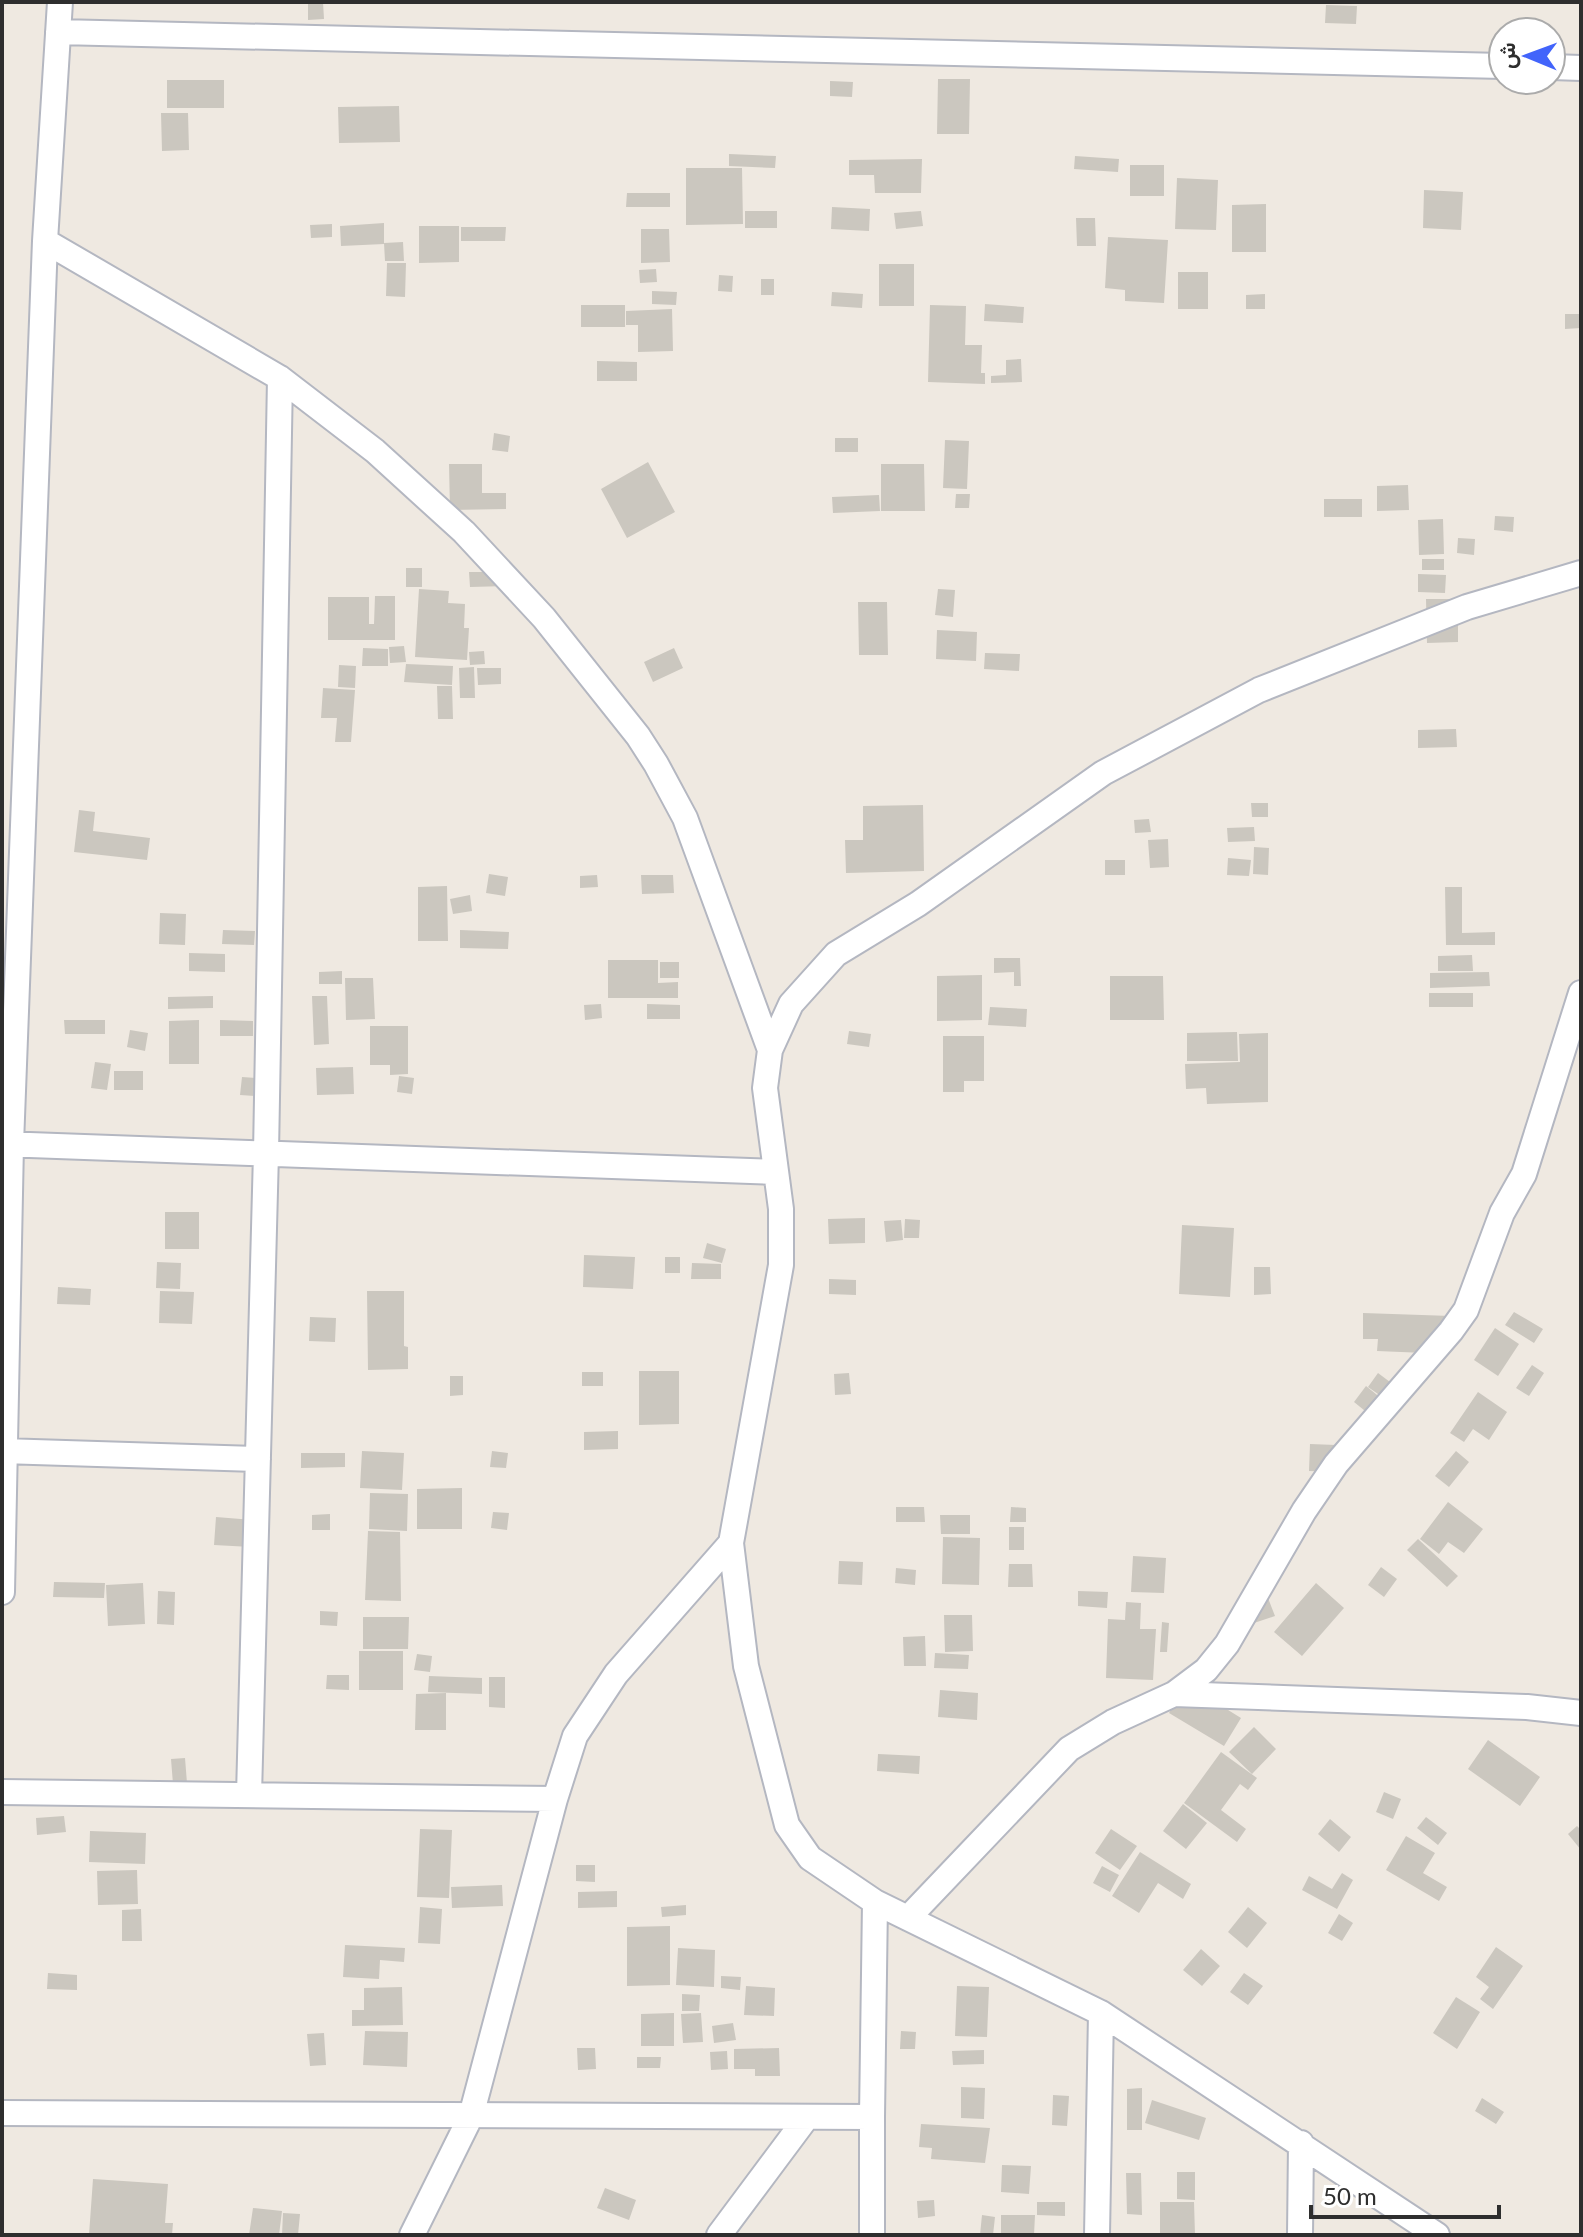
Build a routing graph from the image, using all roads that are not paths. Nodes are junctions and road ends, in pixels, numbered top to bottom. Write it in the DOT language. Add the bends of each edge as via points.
graph roads {
  1 [pos="60,2"];
  2 [pos="58,32"];
  3 [pos="1487,66"];
  4 [pos="45,241"];
  5 [pos="280,378"];
  6 [pos="1581,573"];
  7 [pos="1581,993"];
  8 [pos="770,1050"];
  9 [pos="6,1144"];
  10 [pos="266,1153"];
  11 [pos="775,1172"];
  12 [pos="4,1451"];
  13 [pos="258,1459"];
  14 [pos="731,1543"];
  15 [pos="2,1592"];
  16 [pos="1174,1694"];
  17 [pos="1581,1713"];
  18 [pos="2,1792"];
  19 [pos="249,1795"];
  20 [pos="555,1799"];
  21 [pos="875,1902"];
  22 [pos="908,1918"];
  23 [pos="1101,2013"];
  24 [pos="2,2113"];
  25 [pos="471,2116"];
  26 [pos="807,2117"];
  27 [pos="872,2117"];
  28 [pos="1301,2143"];
  29 [pos="412,2235"];
  30 [pos="719,2235"];
  31 [pos="872,2235"];
  32 [pos="1097,2235"];
  33 [pos="1300,2235"];
  34 [pos="1437,2235"];
  1 -- 2 [label="street"];
  2 -- 3 [label="street"];
  2 -- 4 [label="street"];
  4 -- 5 [label="street"];
  4 -- 9 [label="street"];
  5 -- 8 [label="street" via="375,451 464,532 544,618 638,736 685,818"];
  5 -- 10 [label="street"];
  6 -- 8 [label="street" via="1467,607 1259,690 1103,773 918,904 836,954 791,1004"];
  7 -- 16 [label="street" via="1524,1174 1496,1227 1466,1310 1336,1464 1227,1644 1206,1670"];
  8 -- 11 [label="street" via="765,1088"];
  9 -- 10 [label="street"];
  9 -- 12 [label="street"];
  10 -- 11 [label="street"];
  10 -- 13 [label="street"];
  11 -- 14 [label="street" via="781,1265"];
  12 -- 13 [label="street"];
  12 -- 15 [label="street"];
  13 -- 19 [label="street"];
  14 -- 20 [label="street" via="616,1674 575,1736"];
  14 -- 21 [label="street" via="746,1666 787,1825 810,1858"];
  16 -- 17 [label="street"];
  16 -- 22 [label="street" via="1069,1749"];
  18 -- 19 [label="street"];
  19 -- 20 [label="street"];
  20 -- 25 [label="street"];
  21 -- 22 [label="street"];
  21 -- 27 [label="street"];
  22 -- 23 [label="street"];
  23 -- 28 [label="street"];
  23 -- 32 [label="street"];
  24 -- 25 [label="street"];
  25 -- 26 [label="street"];
  25 -- 29 [label="street"];
  26 -- 27 [label="street"];
  26 -- 30 [label="street"];
  27 -- 31 [label="street"];
  28 -- 33 [label="street"];
  28 -- 34 [label="street"];
}
